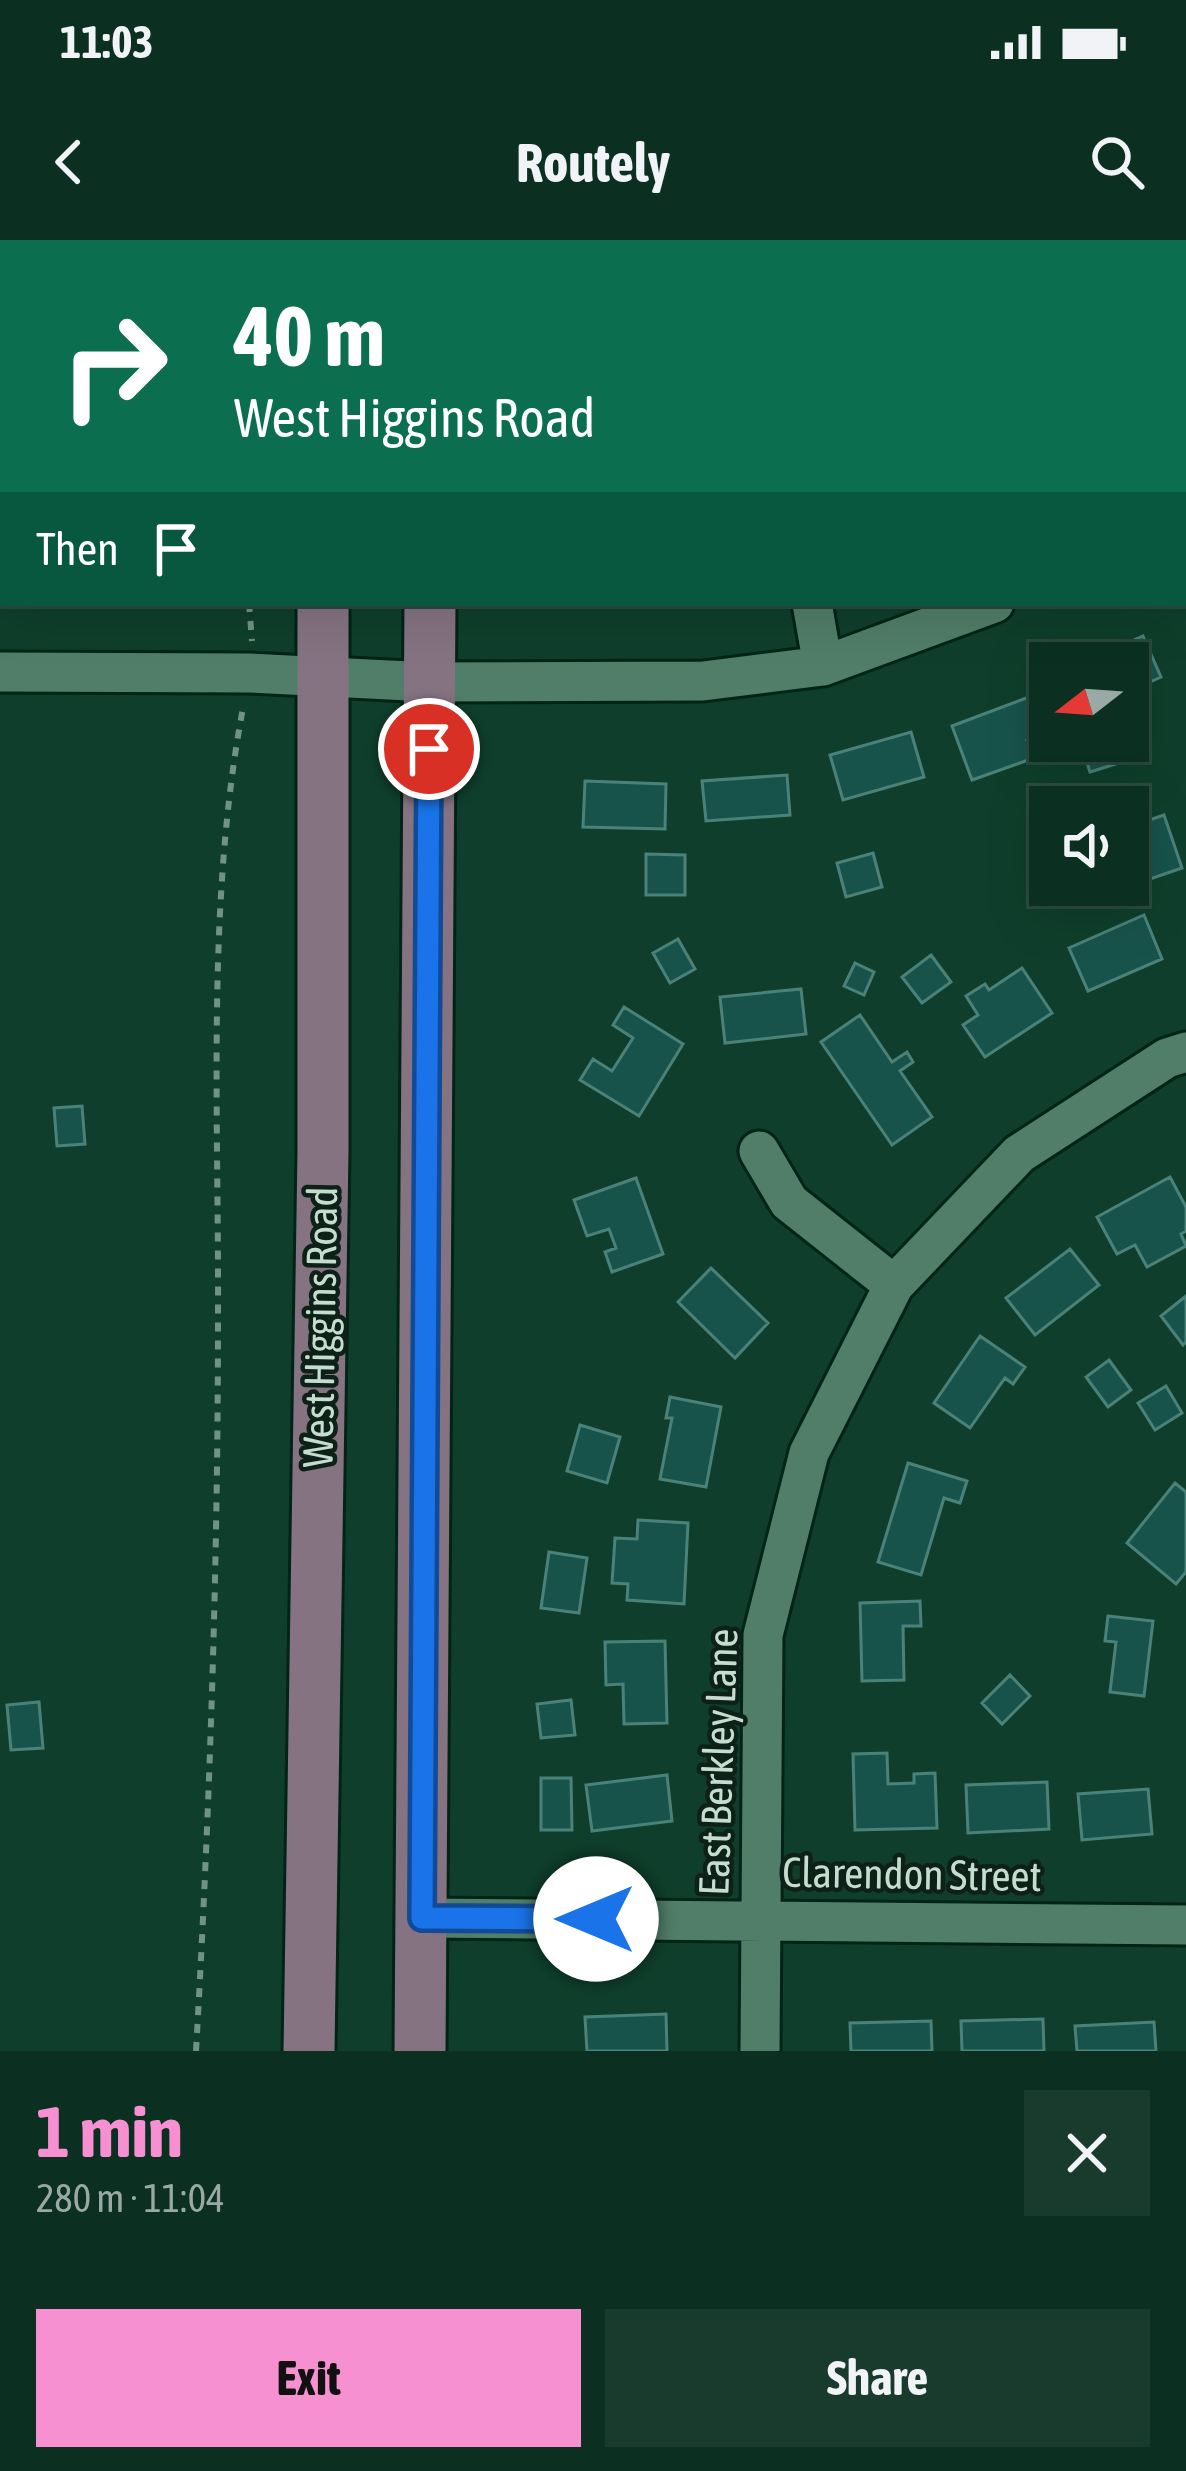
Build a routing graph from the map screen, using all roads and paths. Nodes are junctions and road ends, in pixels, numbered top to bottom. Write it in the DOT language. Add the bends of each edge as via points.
graph roads {
  1 [pos="250,606"];
  2 [pos="323,606"];
  3 [pos="430,606"];
  4 [pos="813,606"];
  5 [pos="986,606"];
  6 [pos="253,621"];
  7 [pos="823,665"];
  8 [pos="0,673"];
  9 [pos="322,678"];
  10 [pos="429,682"];
  11 [pos="242,717"];
  12 [pos="1186,1052"];
  13 [pos="759,1150"];
  14 [pos="894,1285"];
  15 [pos="422,1918"];
  16 [pos="761,1921"];
  17 [pos="1186,1925"];
  18 [pos="196,2051"];
  19 [pos="309,2051"];
  20 [pos="421,2051"];
  21 [pos="760,2051"];
  1 -- 6 [label="path"];
  2 -- 9 [label="main road, West Higgins Road"];
  3 -- 10 [label="main road"];
  4 -- 7 [label="street"];
  5 -- 7 [label="street"];
  7 -- 10 [label="street" via="703,681"];
  8 -- 9 [label="street"];
  9 -- 10 [label="street"];
  9 -- 19 [label="main road, West Higgins Road"];
  10 -- 15 [label="main road"];
  11 -- 18 [label="path" via="229,792 219,1003 212,1747"];
  12 -- 14 [label="street, East Berkley Lane" via="1019,1154"];
  13 -- 14 [label="street" via="789,1202"];
  14 -- 16 [label="street, East Berkley Lane" via="809,1453 764,1635"];
  15 -- 16 [label="street, Clarendon Street"];
  15 -- 20 [label="main road"];
  16 -- 17 [label="street, Clarendon Street"];
  16 -- 21 [label="street, East Berkley Lane"];
}
